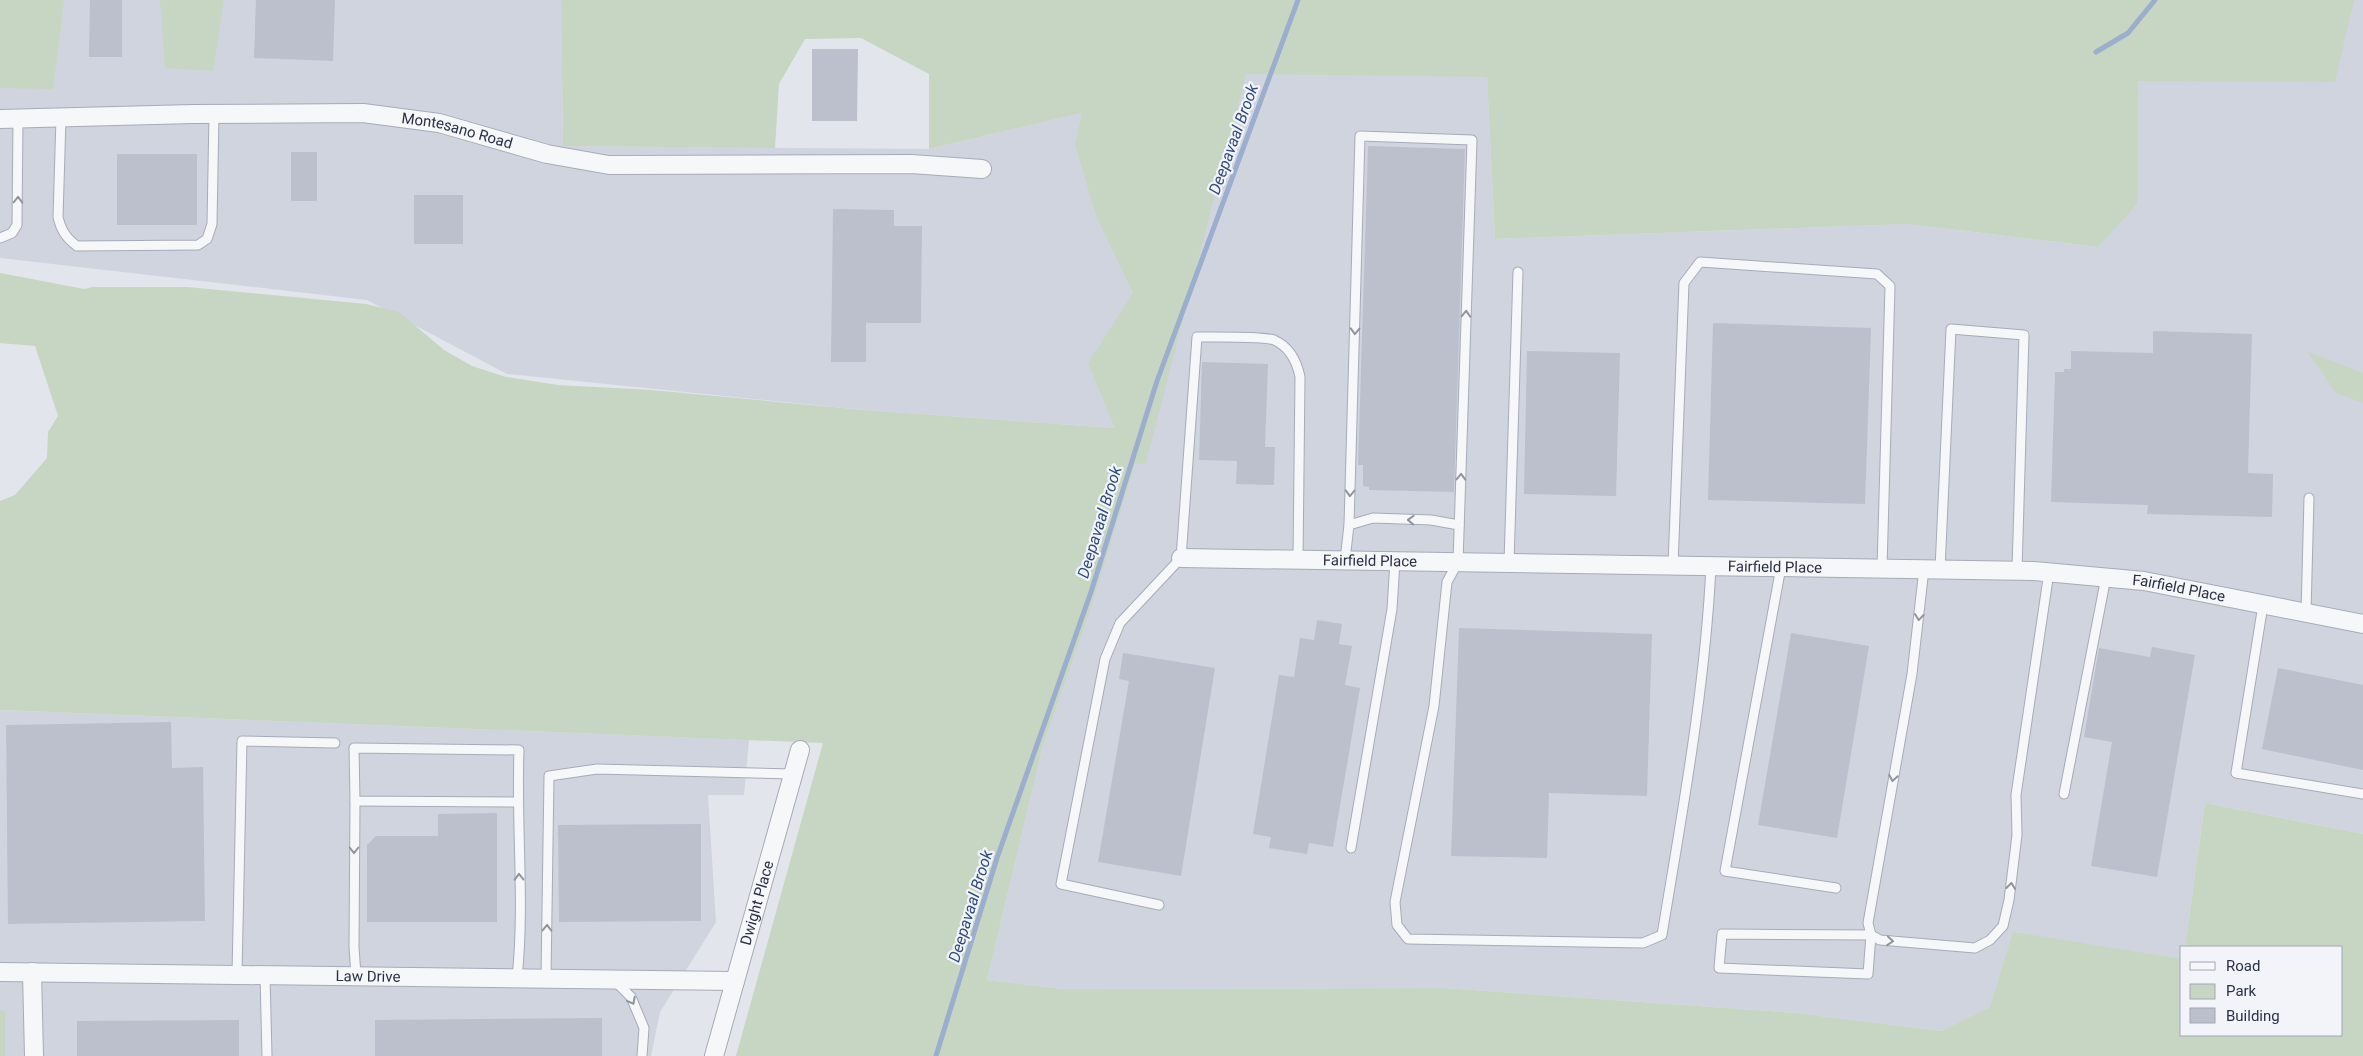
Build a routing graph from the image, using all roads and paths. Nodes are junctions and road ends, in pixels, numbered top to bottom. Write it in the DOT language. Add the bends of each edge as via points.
graph roads {
  1 [pos="214,114"];
  2 [pos="62,118"];
  3 [pos="0,119"];
  4 [pos="18,120"];
  5 [pos="982,169"];
  6 [pos="0,238"];
  7 [pos="1518,272"];
  8 [pos="2308,498"];
  9 [pos="1349,525"];
  10 [pos="1459,526"];
  11 [pos="1181,558"];
  12 [pos="1298,560"];
  13 [pos="1345,560"];
  14 [pos="1395,561"];
  15 [pos="1458,562"];
  16 [pos="1509,563"];
  17 [pos="1673,565"];
  18 [pos="1711,566"];
  19 [pos="1781,567"];
  20 [pos="1882,568"];
  21 [pos="1932,569"];
  22 [pos="2017,570"];
  23 [pos="2049,572"];
  24 [pos="2106,577"];
  25 [pos="2263,605"];
  26 [pos="2306,614"];
  27 [pos="2363,624"];
  28 [pos="335,743"];
  29 [pos="800,750"];
  30 [pos="793,774"];
  31 [pos="2064,794"];
  32 [pos="2363,794"];
  33 [pos="355,801"];
  34 [pos="517,802"];
  35 [pos="1352,848"];
  36 [pos="1836,888"];
  37 [pos="1158,905"];
  38 [pos="1871,935"];
  39 [pos="0,972"];
  40 [pos="32,972"];
  41 [pos="237,974"];
  42 [pos="265,975"];
  43 [pos="356,976"];
  44 [pos="546,977"];
  45 [pos="517,978"];
  46 [pos="613,979"];
  47 [pos="735,981"];
  48 [pos="34,1056"];
  49 [pos="267,1056"];
  50 [pos="642,1056"];
  51 [pos="714,1056"];
  1 -- 2 [label="street, Montesano Road"];
  1 -- 2 [label="lane" via="212,224 207,239 198,246 77,246 69,240 58,217"];
  1 -- 5 [label="street, Montesano Road" via="363,113 439,124 547,154 609,165 911,164"];
  2 -- 4 [label="street, Montesano Road"];
  3 -- 4 [label="street, Montesano Road"];
  6 -- 4 [label="lane, one-way" via="12,234 18,224"];
  7 -- 16 [label="lane"];
  8 -- 26 [label="lane"];
  10 -- 9 [label="lane, one-way" via="1431,520 1373,518"];
  10 -- 9 [label="lane, one-way" via="1472,140 1360,136"];
  9 -- 13 [label="lane"];
  10 -- 15 [label="lane"];
  11 -- 12 [label="street, Fairfield Place"];
  11 -- 12 [label="lane" via="1197,337 1226,337 1274,340 1290,353 1297,364 1300,377"];
  11 -- 37 [label="lane" via="1120,623 1105,659 1061,884"];
  12 -- 13 [label="street, Fairfield Place"];
  13 -- 14 [label="street, Fairfield Place"];
  14 -- 15 [label="street, Fairfield Place"];
  14 -- 35 [label="lane" via="1392,609"];
  15 -- 16 [label="street, Fairfield Place"];
  15 -- 18 [label="lane" via="1446,582 1434,706 1395,902 1397,924 1408,939 1643,943 1662,935 1699,700"];
  16 -- 17 [label="street, Fairfield Place"];
  17 -- 18 [label="street, Fairfield Place"];
  17 -- 20 [label="lane" via="1684,283 1700,262 1877,274 1890,286"];
  18 -- 19 [label="street, Fairfield Place"];
  19 -- 20 [label="street, Fairfield Place"];
  19 -- 36 [label="lane" via="1724,871"];
  20 -- 21 [label="street, Fairfield Place"];
  21 -- 22 [label="street, Fairfield Place"];
  21 -- 22 [label="lane" via="1951,329 2024,335"];
  21 -- 38 [label="lane, one-way" via="1868,923"];
  22 -- 23 [label="street, Fairfield Place"];
  23 -- 24 [label="street, Fairfield Place"];
  38 -- 23 [label="lane, one-way" via="1880,940 1975,948 1990,940 2003,926 2010,900 2017,835 2016,795"];
  24 -- 25 [label="street, Fairfield Place" via="2144,581"];
  24 -- 31 [label="lane"];
  25 -- 26 [label="street, Fairfield Place"];
  25 -- 32 [label="lane" via="2236,773"];
  26 -- 27 [label="street, Fairfield Place"];
  28 -- 41 [label="lane" via="242,741"];
  29 -- 30 [label="street, Dwight Place"];
  44 -- 30 [label="lane, one-way" via="549,776 597,768"];
  30 -- 47 [label="street, Dwight Place"];
  33 -- 34 [label="lane"];
  33 -- 34 [label="lane" via="354,748 519,750"];
  33 -- 43 [label="lane, one-way"];
  45 -- 34 [label="lane, one-way" via="520,946"];
  38 -- 38 [label="lane" via="1722,934 1719,968 1868,974"];
  39 -- 40 [label="street, Law Drive"];
  40 -- 41 [label="street, Law Drive"];
  40 -- 48 [label="street"];
  41 -- 42 [label="street, Law Drive"];
  42 -- 43 [label="street, Law Drive"];
  42 -- 49 [label="lane"];
  43 -- 45 [label="street, Law Drive"];
  44 -- 45 [label="street, Law Drive"];
  44 -- 46 [label="street, Law Drive"];
  46 -- 47 [label="street, Law Drive"];
  46 -- 50 [label="lane, one-way" via="631,997 644,1028"];
  47 -- 51 [label="street, Dwight Place"];
}
